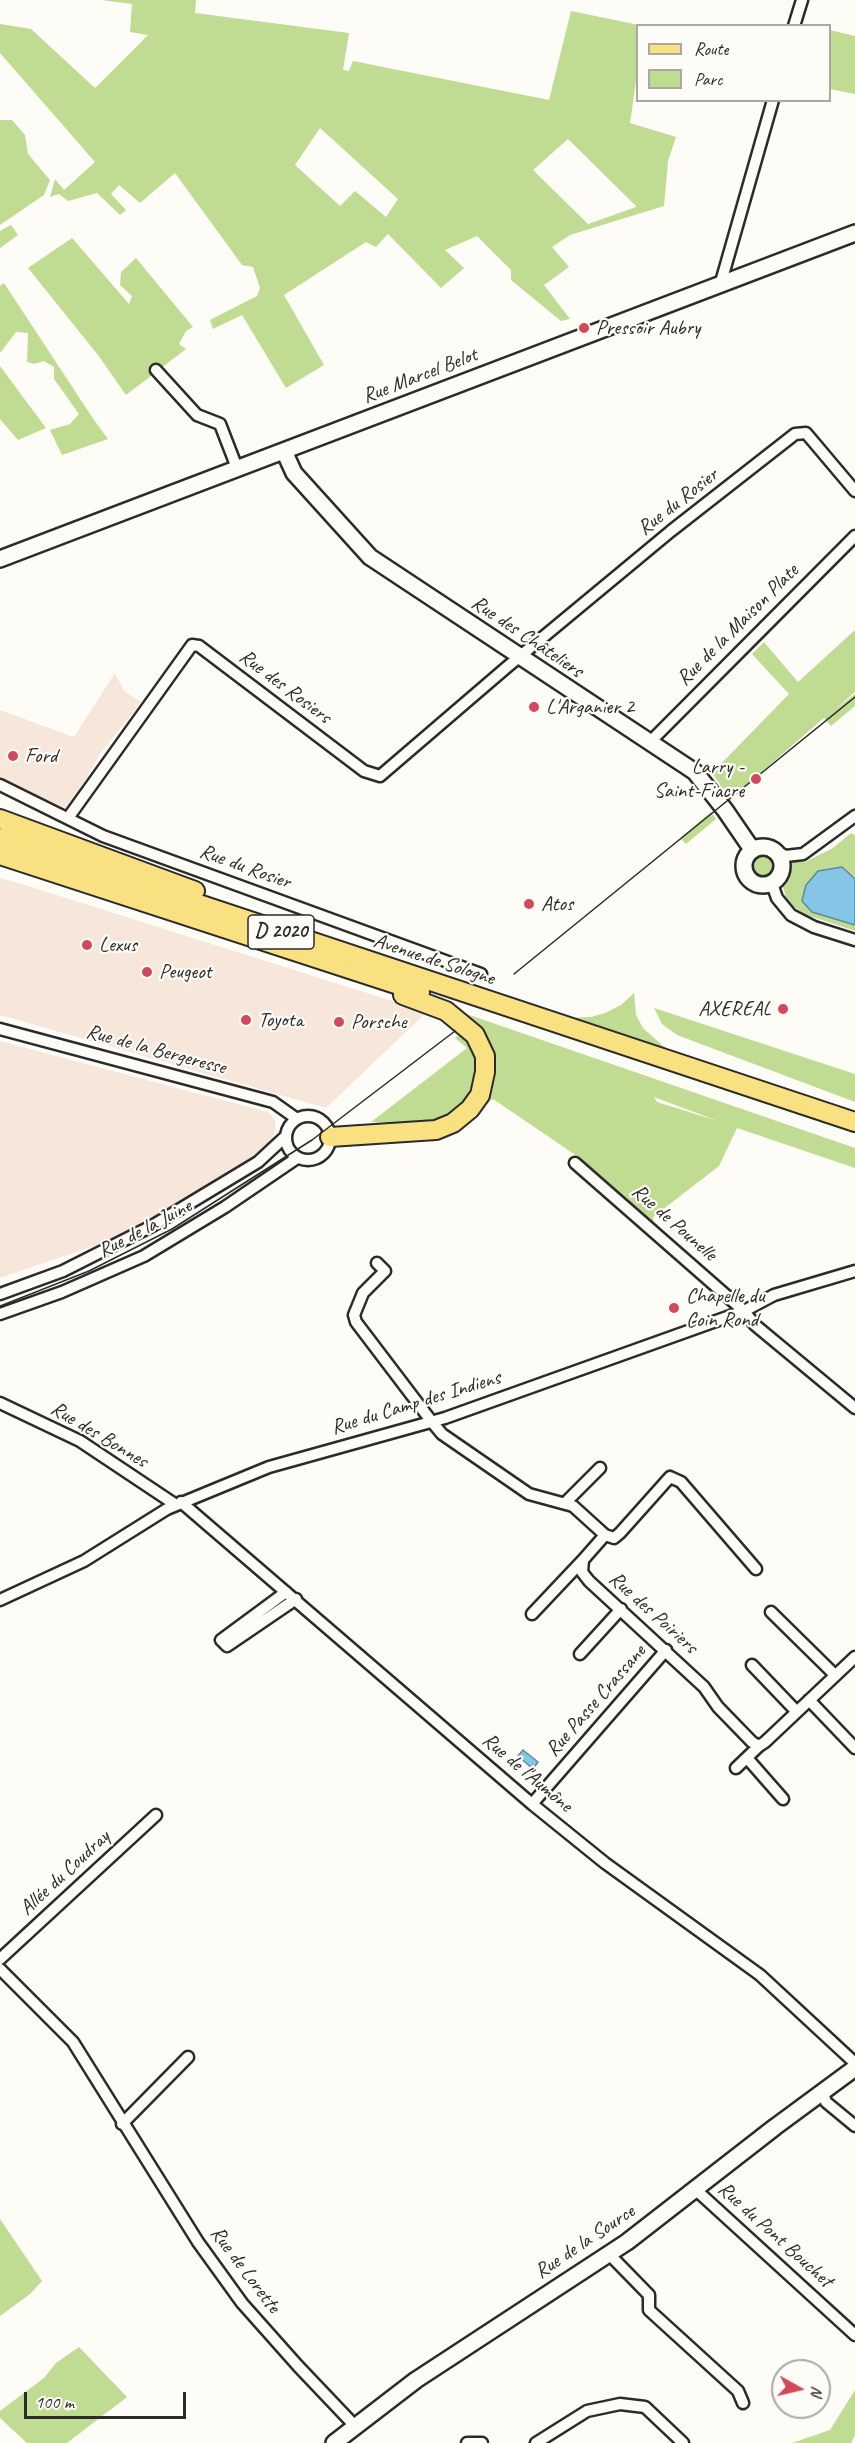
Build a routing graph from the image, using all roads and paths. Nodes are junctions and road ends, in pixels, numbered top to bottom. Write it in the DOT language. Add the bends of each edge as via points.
graph roads {
  1 [pos="802,0"];
  2 [pos="795,24"];
  3 [pos="772,102"];
  4 [pos="855,233"];
  5 [pos="721,282"];
  6 [pos="156,370"];
  7 [pos="284,451"];
  8 [pos="237,468"];
  9 [pos="855,491"];
  10 [pos="855,536"];
  11 [pos="0,559"];
  12 [pos="519,657"];
  13 [pos="650,742"];
  14 [pos="0,785"];
  15 [pos="855,816"];
  16 [pos="68,818"];
  17 [pos="0,819"];
  18 [pos="0,838"];
  19 [pos="754,849"];
  20 [pos="777,852"];
  21 [pos="0,857"];
  22 [pos="772,884"];
  23 [pos="230,929"];
  24 [pos="855,940"];
  25 [pos="481,974"];
  26 [pos="562,1026"];
  27 [pos="0,1029"];
  28 [pos="297,1119"];
  29 [pos="855,1122"];
  30 [pos="286,1136"];
  31 [pos="855,1136"];
  32 [pos="330,1137"];
  33 [pos="297,1158"];
  34 [pos="575,1163"];
  35 [pos="377,1263"];
  36 [pos="855,1271"];
  37 [pos="0,1294"];
  38 [pos="744,1311"];
  39 [pos="0,1314"];
  40 [pos="0,1402"];
  41 [pos="855,1408"];
  42 [pos="432,1422"];
  43 [pos="600,1468"];
  44 [pos="565,1503"];
  45 [pos="178,1504"];
  46 [pos="605,1535"];
  47 [pos="583,1560"];
  48 [pos="756,1569"];
  49 [pos="285,1592"];
  50 [pos="296,1599"];
  51 [pos="0,1600"];
  52 [pos="621,1609"];
  53 [pos="771,1612"];
  54 [pos="532,1614"];
  55 [pos="666,1650"];
  56 [pos="580,1654"];
  57 [pos="855,1657"];
  58 [pos="752,1665"];
  59 [pos="835,1675"];
  60 [pos="809,1700"];
  61 [pos="797,1712"];
  62 [pos="759,1746"];
  63 [pos="855,1748"];
  64 [pos="747,1758"];
  65 [pos="736,1768"];
  66 [pos="783,1799"];
  67 [pos="532,1804"];
  68 [pos="156,1815"];
  69 [pos="0,1959"];
  70 [pos="0,1969"];
  71 [pos="188,2057"];
  72 [pos="855,2063"];
  73 [pos="855,2068"];
  74 [pos="823,2092"];
  75 [pos="122,2124"];
  76 [pos="855,2126"];
  77 [pos="695,2189"];
  78 [pos="609,2254"];
  79 [pos="855,2335"];
  80 [pos="743,2403"];
  81 [pos="355,2426"];
  82 [pos="334,2443"];
  83 [pos="467,2443"];
  84 [pos="482,2443"];
  85 [pos="536,2443"];
  86 [pos="683,2443"];
  1 -- 2 [label="street"];
  3 -- 5 [label="street"];
  4 -- 5 [label="main road, Rue Marcel Belot"];
  5 -- 7 [label="main road, Rue Marcel Belot"];
  6 -- 8 [label="street" via="197,415 220,424"];
  7 -- 8 [label="main road, Rue Marcel Belot"];
  7 -- 12 [label="main road, Rue des Châteliers" via="294,472 370,557"];
  8 -- 11 [label="main road, Rue Marcel Belot"];
  9 -- 12 [label="street, Rue du Rosier" via="806,433 795,434"];
  10 -- 13 [label="street, Rue de la Maison Plate"];
  12 -- 13 [label="main road, Rue des Châteliers"];
  12 -- 16 [label="street, Rue des Rosiers" via="380,776 364,771 199,646 192,645"];
  13 -- 19 [label="main road, Rue des Châteliers" via="695,772"];
  14 -- 16 [label="street, Rue du Rosier"];
  15 -- 20 [label="street" via="803,855"];
  16 -- 25 [label="street, Rue du Rosier" via="103,836"];
  17 -- 26 [label="main road"];
  18 -- 26 [label="main road, Avenue de Sologne / D 2020"];
  19 -- 20 [label="main road" via="766,847"];
  19 -- 22 [label="main road" via="746,858 745,873 756,884"];
  20 -- 22 [label="main road" via="783,869"];
  21 -- 23 [label="main road, Avenue de Sologne / D 2020"];
  22 -- 24 [label="street" via="790,915"];
  23 -- 31 [label="main road, Avenue de Sologne"];
  23 -- 32 [label="main road" via="446,1011 476,1035 485,1056 480,1095 453,1123 436,1130"];
  26 -- 29 [label="main road, Avenue de Sologne"];
  27 -- 28 [label="street, Rue de la Bergeresse" via="273,1102"];
  28 -- 30 [label="street"];
  28 -- 32 [label="street" via="318,1119"];
  30 -- 33 [label="street" via="288,1147"];
  30 -- 37 [label="street, Rue de la Juine" via="258,1162 152,1226 63,1271"];
  32 -- 33 [label="street" via="327,1149 318,1158"];
  33 -- 39 [label="street, Rue de la Juine" via="144,1256 63,1292"];
  34 -- 38 [label="street, Rue de Pounelle"];
  35 -- 42 [label="street" via="385,1271 360,1299 354,1315 356,1322"];
  36 -- 38 [label="street, Rue du Camp des Indiens" via="774,1295"];
  38 -- 41 [label="street, Rue de Pounelle" via="755,1325"];
  38 -- 42 [label="street, Rue du Camp des Indiens"];
  40 -- 45 [label="street, Rue des Bonnes" via="80,1441"];
  42 -- 44 [label="street" via="442,1434 529,1494"];
  42 -- 45 [label="street, Rue du Camp des Indiens" via="269,1467"];
  43 -- 44 [label="street"];
  44 -- 46 [label="street" via="585,1515"];
  45 -- 49 [label="street, Rue de l'Aumône"];
  45 -- 51 [label="street, Rue du Camp des Indiens" via="84,1561"];
  46 -- 47 [label="street"];
  46 -- 48 [label="street" via="614,1538 620,1533 670,1477 681,1482"];
  47 -- 52 [label="street, Rue des Poiriers" via="582,1572"];
  47 -- 54 [label="street"];
  49 -- 50 [label="street, Rue de l'Aumône"];
  49 -- 50 [label="street" via="221,1640 227,1646"];
  50 -- 67 [label="street, Rue de l'Aumône"];
  52 -- 55 [label="street, Rue des Poiriers"];
  52 -- 56 [label="street"];
  53 -- 59 [label="street"];
  55 -- 62 [label="street, Rue des Poiriers"];
  55 -- 67 [label="street, Rue Passe Crassane"];
  57 -- 59 [label="street"];
  58 -- 61 [label="street"];
  59 -- 60 [label="street"];
  60 -- 61 [label="street"];
  60 -- 63 [label="street"];
  61 -- 62 [label="street"];
  62 -- 64 [label="street"];
  64 -- 65 [label="street"];
  64 -- 66 [label="street"];
  67 -- 72 [label="street, Rue de l'Aumône" via="604,1863 760,1975"];
  68 -- 69 [label="street, Allée du Coudray"];
  70 -- 75 [label="street, Rue de Lorette" via="73,2042"];
  71 -- 75 [label="street"];
  73 -- 74 [label="main road, Rue de la Source"];
  74 -- 76 [label="street" via="826,2102"];
  74 -- 77 [label="main road, Rue de la Source"];
  75 -- 81 [label="street, Rue de Lorette" via="242,2303"];
  77 -- 78 [label="main road, Rue de la Source"];
  77 -- 79 [label="street, Rue du Pont Bouchet"];
  78 -- 80 [label="street" via="649,2295 649,2310 738,2391"];
  78 -- 81 [label="main road, Rue de la Source" via="416,2380"];
  81 -- 82 [label="main road, Rue de la Source"];
  83 -- 84 [label="street"];
  85 -- 86 [label="street" via="587,2411 620,2404 645,2407"];
}
